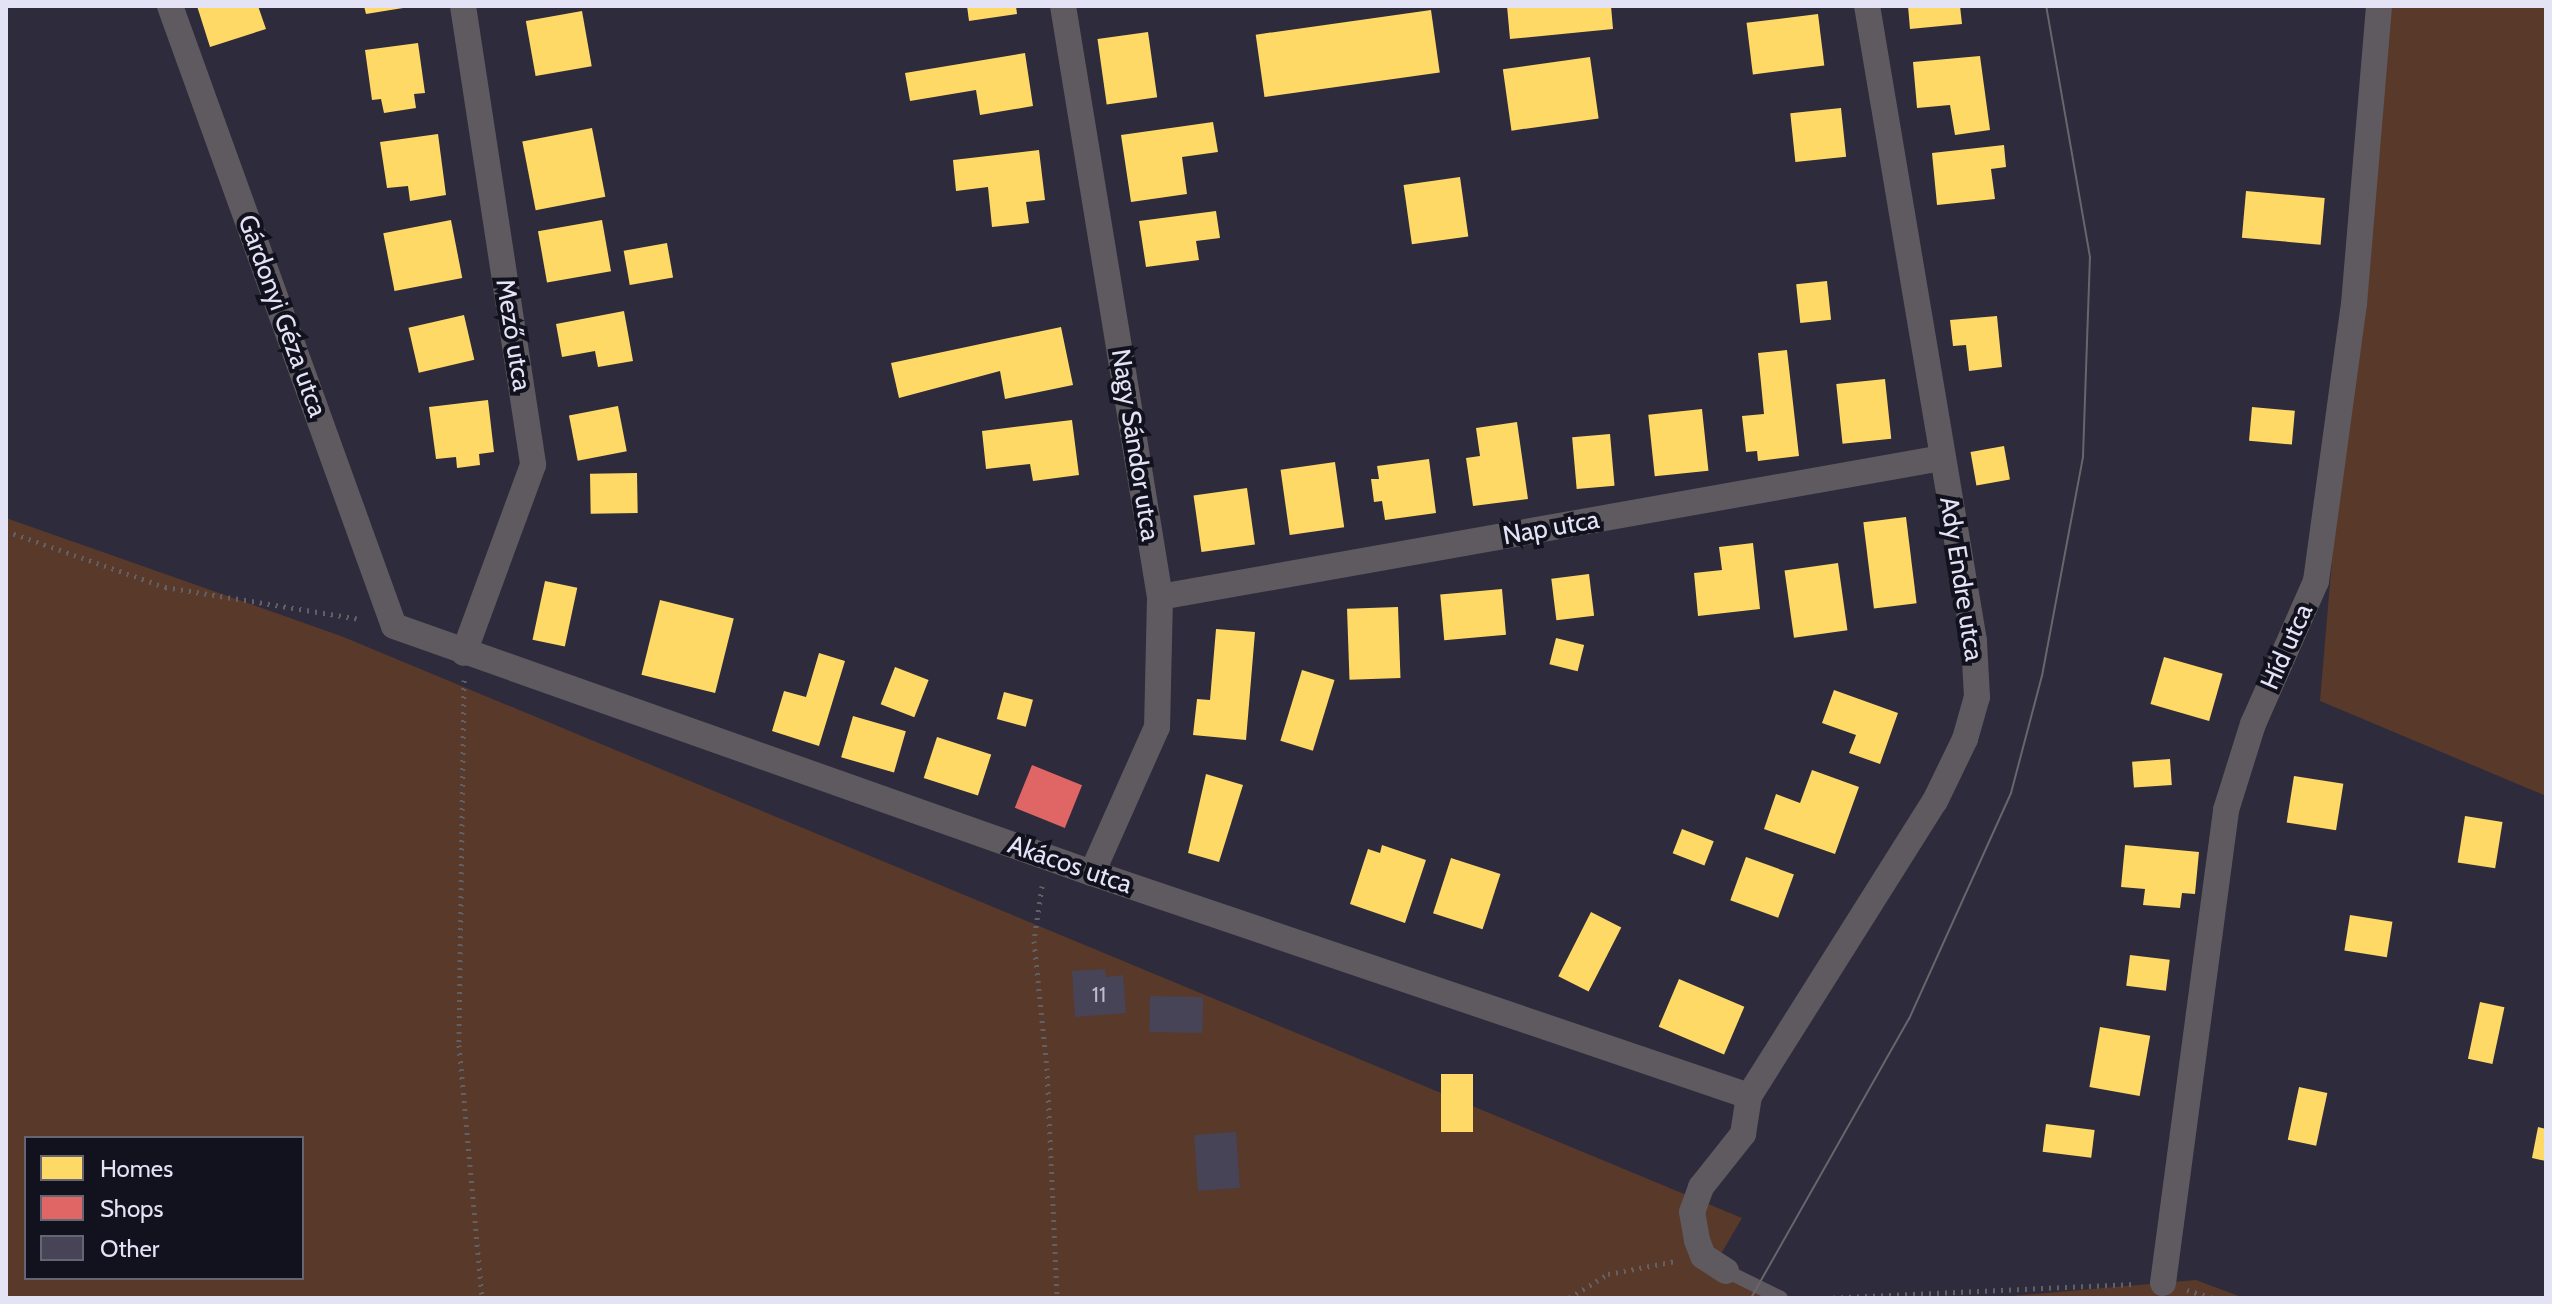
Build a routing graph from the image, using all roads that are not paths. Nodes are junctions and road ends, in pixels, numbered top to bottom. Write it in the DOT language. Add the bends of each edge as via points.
graph roads {
  1 [pos="170,6"];
  2 [pos="463,6"];
  3 [pos="1063,6"];
  4 [pos="1867,6"];
  5 [pos="2379,6"];
  6 [pos="1942,458"];
  7 [pos="1160,597"];
  8 [pos="394,626"];
  9 [pos="464,653"];
  10 [pos="1092,873"];
  11 [pos="1749,1096"];
  12 [pos="1726,1271"];
  13 [pos="2163,1283"];
  14 [pos="1781,1298"];
  1 -- 8 [label="street, Gárdonyi Géza utca"];
  2 -- 9 [label="street, Mező utca" via="533,465"];
  3 -- 7 [label="street, Nagy Sándor utca"];
  4 -- 6 [label="street, Ady Endre utca"];
  5 -- 13 [label="street, Híd utca" via="2354,304 2316,581 2253,724 2226,810"];
  6 -- 7 [label="street, Nap utca"];
  6 -- 11 [label="street, Ady Endre utca" via="1974,641 1977,697 1965,739 1935,801"];
  7 -- 10 [label="street, Nagy Sándor utca" via="1157,727"];
  8 -- 9 [label="street, Akácos utca"];
  9 -- 10 [label="street, Akácos utca"];
  10 -- 11 [label="street, Akácos utca"];
  11 -- 12 [label="street" via="1743,1134 1701,1187 1692,1212 1703,1256"];
  12 -- 14 [label="lane"];
}
